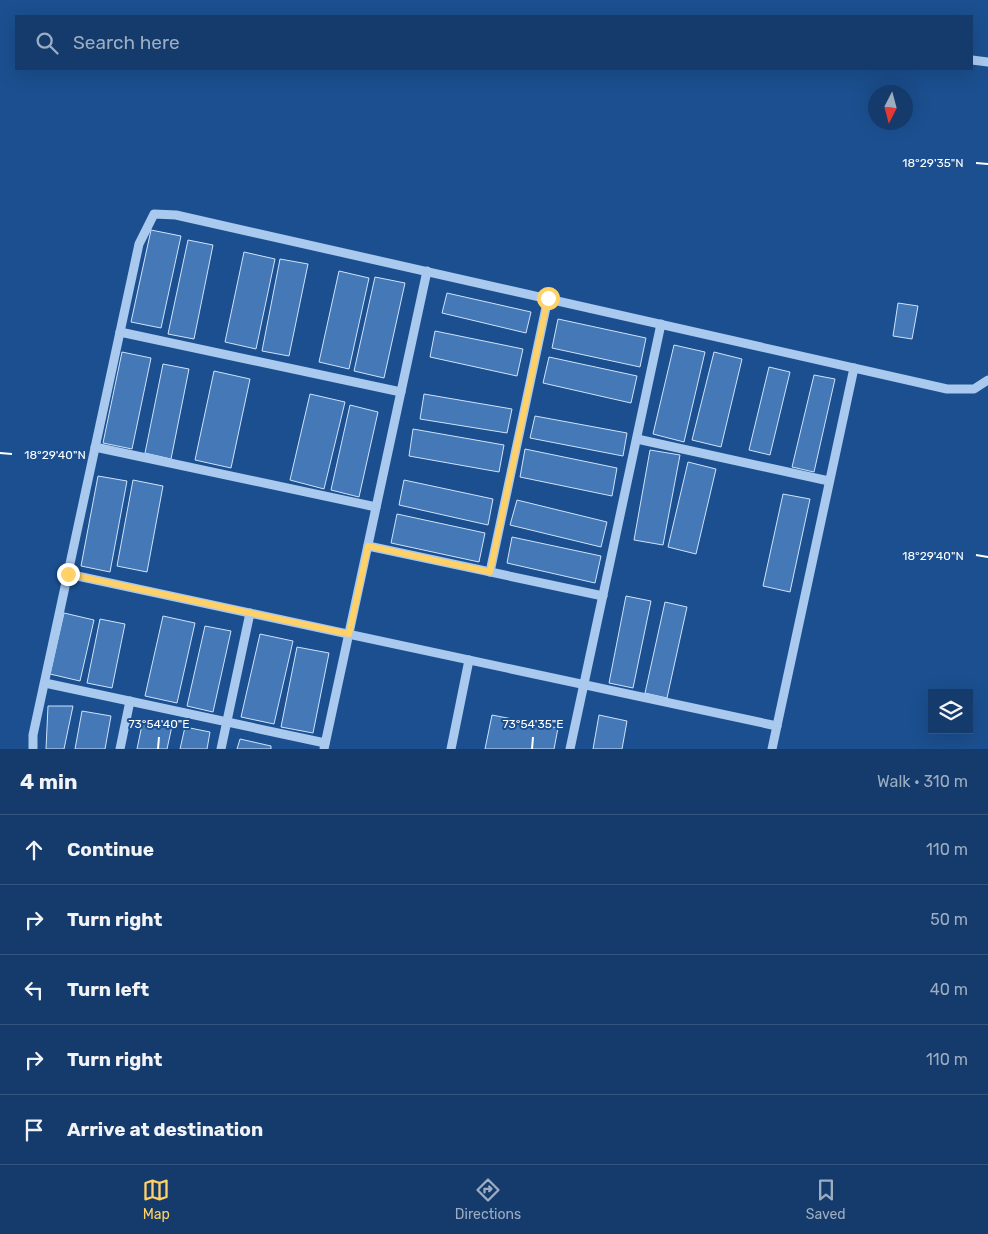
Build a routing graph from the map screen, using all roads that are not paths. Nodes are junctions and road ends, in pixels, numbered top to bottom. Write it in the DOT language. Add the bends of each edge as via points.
graph roads {
  1 [pos="973,60"];
  2 [pos="988,62"];
  3 [pos="427,271"];
  4 [pos="548,298"];
  5 [pos="662,324"];
  6 [pos="120,332"];
  7 [pos="854,368"];
  8 [pos="988,380"];
  9 [pos="401,392"];
  10 [pos="637,439"];
  11 [pos="95,447"];
  12 [pos="829,480"];
  13 [pos="376,508"];
  14 [pos="368,546"];
  15 [pos="490,572"];
  16 [pos="68,574"];
  17 [pos="604,596"];
  18 [pos="250,613"];
  19 [pos="349,634"];
  20 [pos="469,660"];
  21 [pos="45,683"];
  22 [pos="584,685"];
  23 [pos="130,701"];
  24 [pos="226,722"];
  25 [pos="777,726"];
  26 [pos="325,746"];
  27 [pos="33,749"];
  28 [pos="120,749"];
  29 [pos="220,749"];
  30 [pos="451,749"];
  31 [pos="570,749"];
  32 [pos="772,749"];
  1 -- 2 [label="lane"];
  3 -- 4 [label="lane"];
  3 -- 6 [label="lane" via="176,215 154,214 139,244"];
  3 -- 9 [label="lane"];
  4 -- 5 [label="lane"];
  4 -- 15 [label="lane"];
  5 -- 7 [label="lane"];
  5 -- 10 [label="lane"];
  6 -- 9 [label="lane"];
  6 -- 11 [label="lane"];
  7 -- 8 [label="lane" via="962,390 974,389"];
  7 -- 12 [label="lane"];
  9 -- 13 [label="lane"];
  10 -- 12 [label="lane"];
  10 -- 17 [label="lane"];
  11 -- 13 [label="lane"];
  11 -- 16 [label="lane"];
  12 -- 25 [label="lane"];
  13 -- 14 [label="lane"];
  14 -- 15 [label="lane"];
  14 -- 19 [label="lane"];
  15 -- 17 [label="lane"];
  16 -- 18 [label="lane"];
  16 -- 21 [label="lane"];
  17 -- 22 [label="lane"];
  18 -- 19 [label="lane"];
  18 -- 24 [label="lane"];
  19 -- 20 [label="lane"];
  19 -- 26 [label="lane"];
  20 -- 22 [label="lane"];
  20 -- 30 [label="lane"];
  21 -- 23 [label="lane"];
  21 -- 27 [label="lane" via="33,735"];
  22 -- 25 [label="lane"];
  22 -- 31 [label="lane"];
  23 -- 24 [label="lane"];
  23 -- 28 [label="lane"];
  24 -- 26 [label="lane"];
  24 -- 29 [label="lane"];
  25 -- 32 [label="lane"];
}
